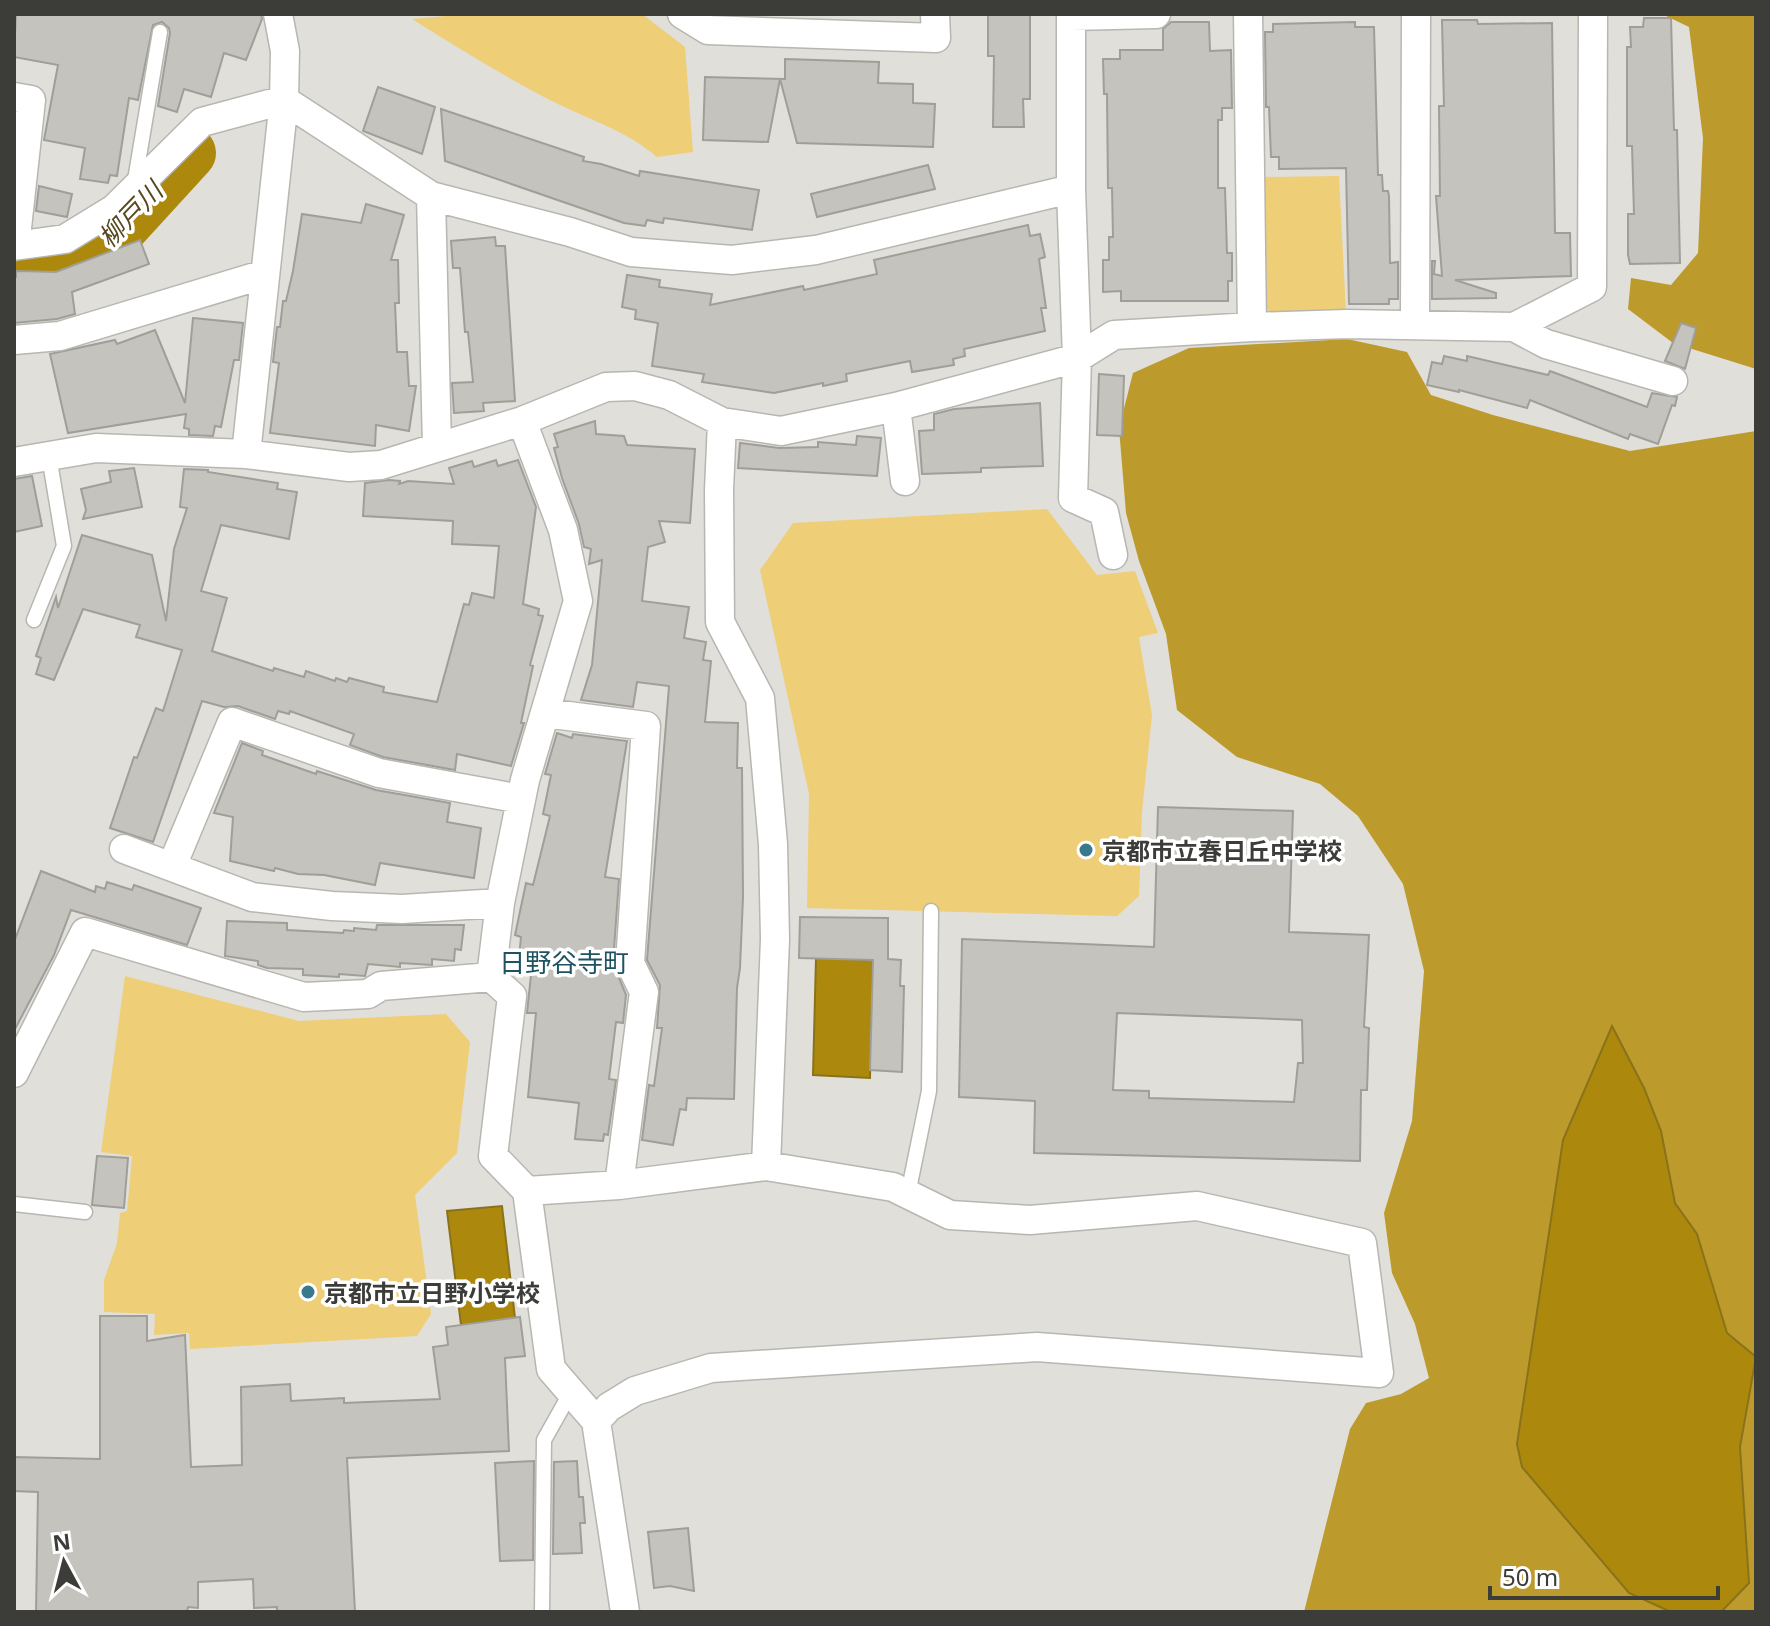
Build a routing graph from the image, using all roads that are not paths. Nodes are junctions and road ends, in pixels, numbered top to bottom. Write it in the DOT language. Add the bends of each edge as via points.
graph roads {
  1 [pos="278,14"];
  2 [pos="682,14"];
  3 [pos="935,14"];
  4 [pos="1156,14"];
  5 [pos="1248,14"];
  6 [pos="1416,14"];
  7 [pos="1593,14"];
  8 [pos="1071,15"];
  9 [pos="160,32"];
  10 [pos="14,97"];
  11 [pos="284,100"];
  12 [pos="1071,189"];
  13 [pos="133,190"];
  14 [pos="431,196"];
  15 [pos="14,246"];
  16 [pos="265,274"];
  17 [pos="1415,324"];
  18 [pos="1252,327"];
  19 [pos="1514,327"];
  20 [pos="14,340"];
  21 [pos="1077,358"];
  22 [pos="1673,381"];
  23 [pos="896,407"];
  24 [pos="522,421"];
  25 [pos="722,422"];
  26 [pos="437,447"];
  27 [pos="246,454"];
  28 [pos="49,456"];
  29 [pos="14,462"];
  30 [pos="905,481"];
  31 [pos="1113,555"];
  32 [pos="34,620"];
  33 [pos="545,713"];
  34 [pos="521,799"];
  35 [pos="124,849"];
  36 [pos="172,866"];
  37 [pos="500,903"];
  38 [pos="931,911"];
  39 [pos="491,977"];
  40 [pos="14,1073"];
  41 [pos="766,1166"];
  42 [pos="619,1185"];
  43 [pos="527,1191"];
  44 [pos="908,1194"];
  45 [pos="14,1204"];
  46 [pos="85,1212"];
  47 [pos="571,1392"];
  48 [pos="596,1421"];
  49 [pos="542,1612"];
  50 [pos="625,1612"];
  1 -- 11 [label="street" via="285,51"];
  2 -- 3 [label="street" via="708,30 936,38"];
  4 -- 8 [label="street"];
  5 -- 18 [label="street"];
  6 -- 17 [label="street"];
  7 -- 19 [label="street" via="1592,287"];
  8 -- 12 [label="street"];
  9 -- 13 [label="lane"];
  10 -- 15 [label="street" via="31,100"];
  11 -- 13 [label="street" via="202,122"];
  11 -- 14 [label="street"];
  11 -- 16 [label="street"];
  12 -- 14 [label="street" via="816,250 732,260 631,252"];
  12 -- 21 [label="street"];
  13 -- 15 [label="street" via="114,209 65,239"];
  14 -- 26 [label="street"];
  16 -- 20 [label="street" via="60,336"];
  16 -- 27 [label="street"];
  17 -- 18 [label="street"];
  17 -- 19 [label="street"];
  18 -- 21 [label="street" via="1114,335"];
  19 -- 22 [label="street" via="1546,344"];
  21 -- 23 [label="street"];
  21 -- 31 [label="street" via="1073,498 1104,512"];
  23 -- 25 [label="street" via="781,431"];
  23 -- 30 [label="street"];
  24 -- 25 [label="street" via="606,387 635,386 669,395"];
  24 -- 26 [label="street"];
  24 -- 33 [label="street" via="563,530 578,601"];
  25 -- 41 [label="street" via="720,622 760,698 773,844 775,939"];
  26 -- 27 [label="street" via="381,465 349,467"];
  27 -- 28 [label="street" via="96,448"];
  28 -- 29 [label="street"];
  28 -- 32 [label="lane" via="64,546"];
  33 -- 34 [label="street"];
  33 -- 42 [label="street" via="646,726 630,963 644,992"];
  34 -- 36 [label="street" via="379,773 232,722"];
  34 -- 37 [label="street"];
  35 -- 36 [label="street"];
  36 -- 37 [label="street" via="252,897 402,909"];
  37 -- 39 [label="street"];
  38 -- 44 [label="lane" via="929,1091"];
  39 -- 40 [label="street" via="304,997 85,932"];
  39 -- 43 [label="street" via="512,996 493,1156"];
  41 -- 42 [label="street"];
  41 -- 44 [label="street"];
  42 -- 43 [label="street"];
  43 -- 47 [label="street" via="551,1369"];
  44 -- 48 [label="street" via="950,1215 1030,1220 1197,1206 1362,1243 1379,1373 1037,1347 711,1368 635,1391"];
  45 -- 46 [label="lane"];
  47 -- 48 [label="street"];
  47 -- 49 [label="lane" via="544,1440"];
  48 -- 50 [label="street"];
}
